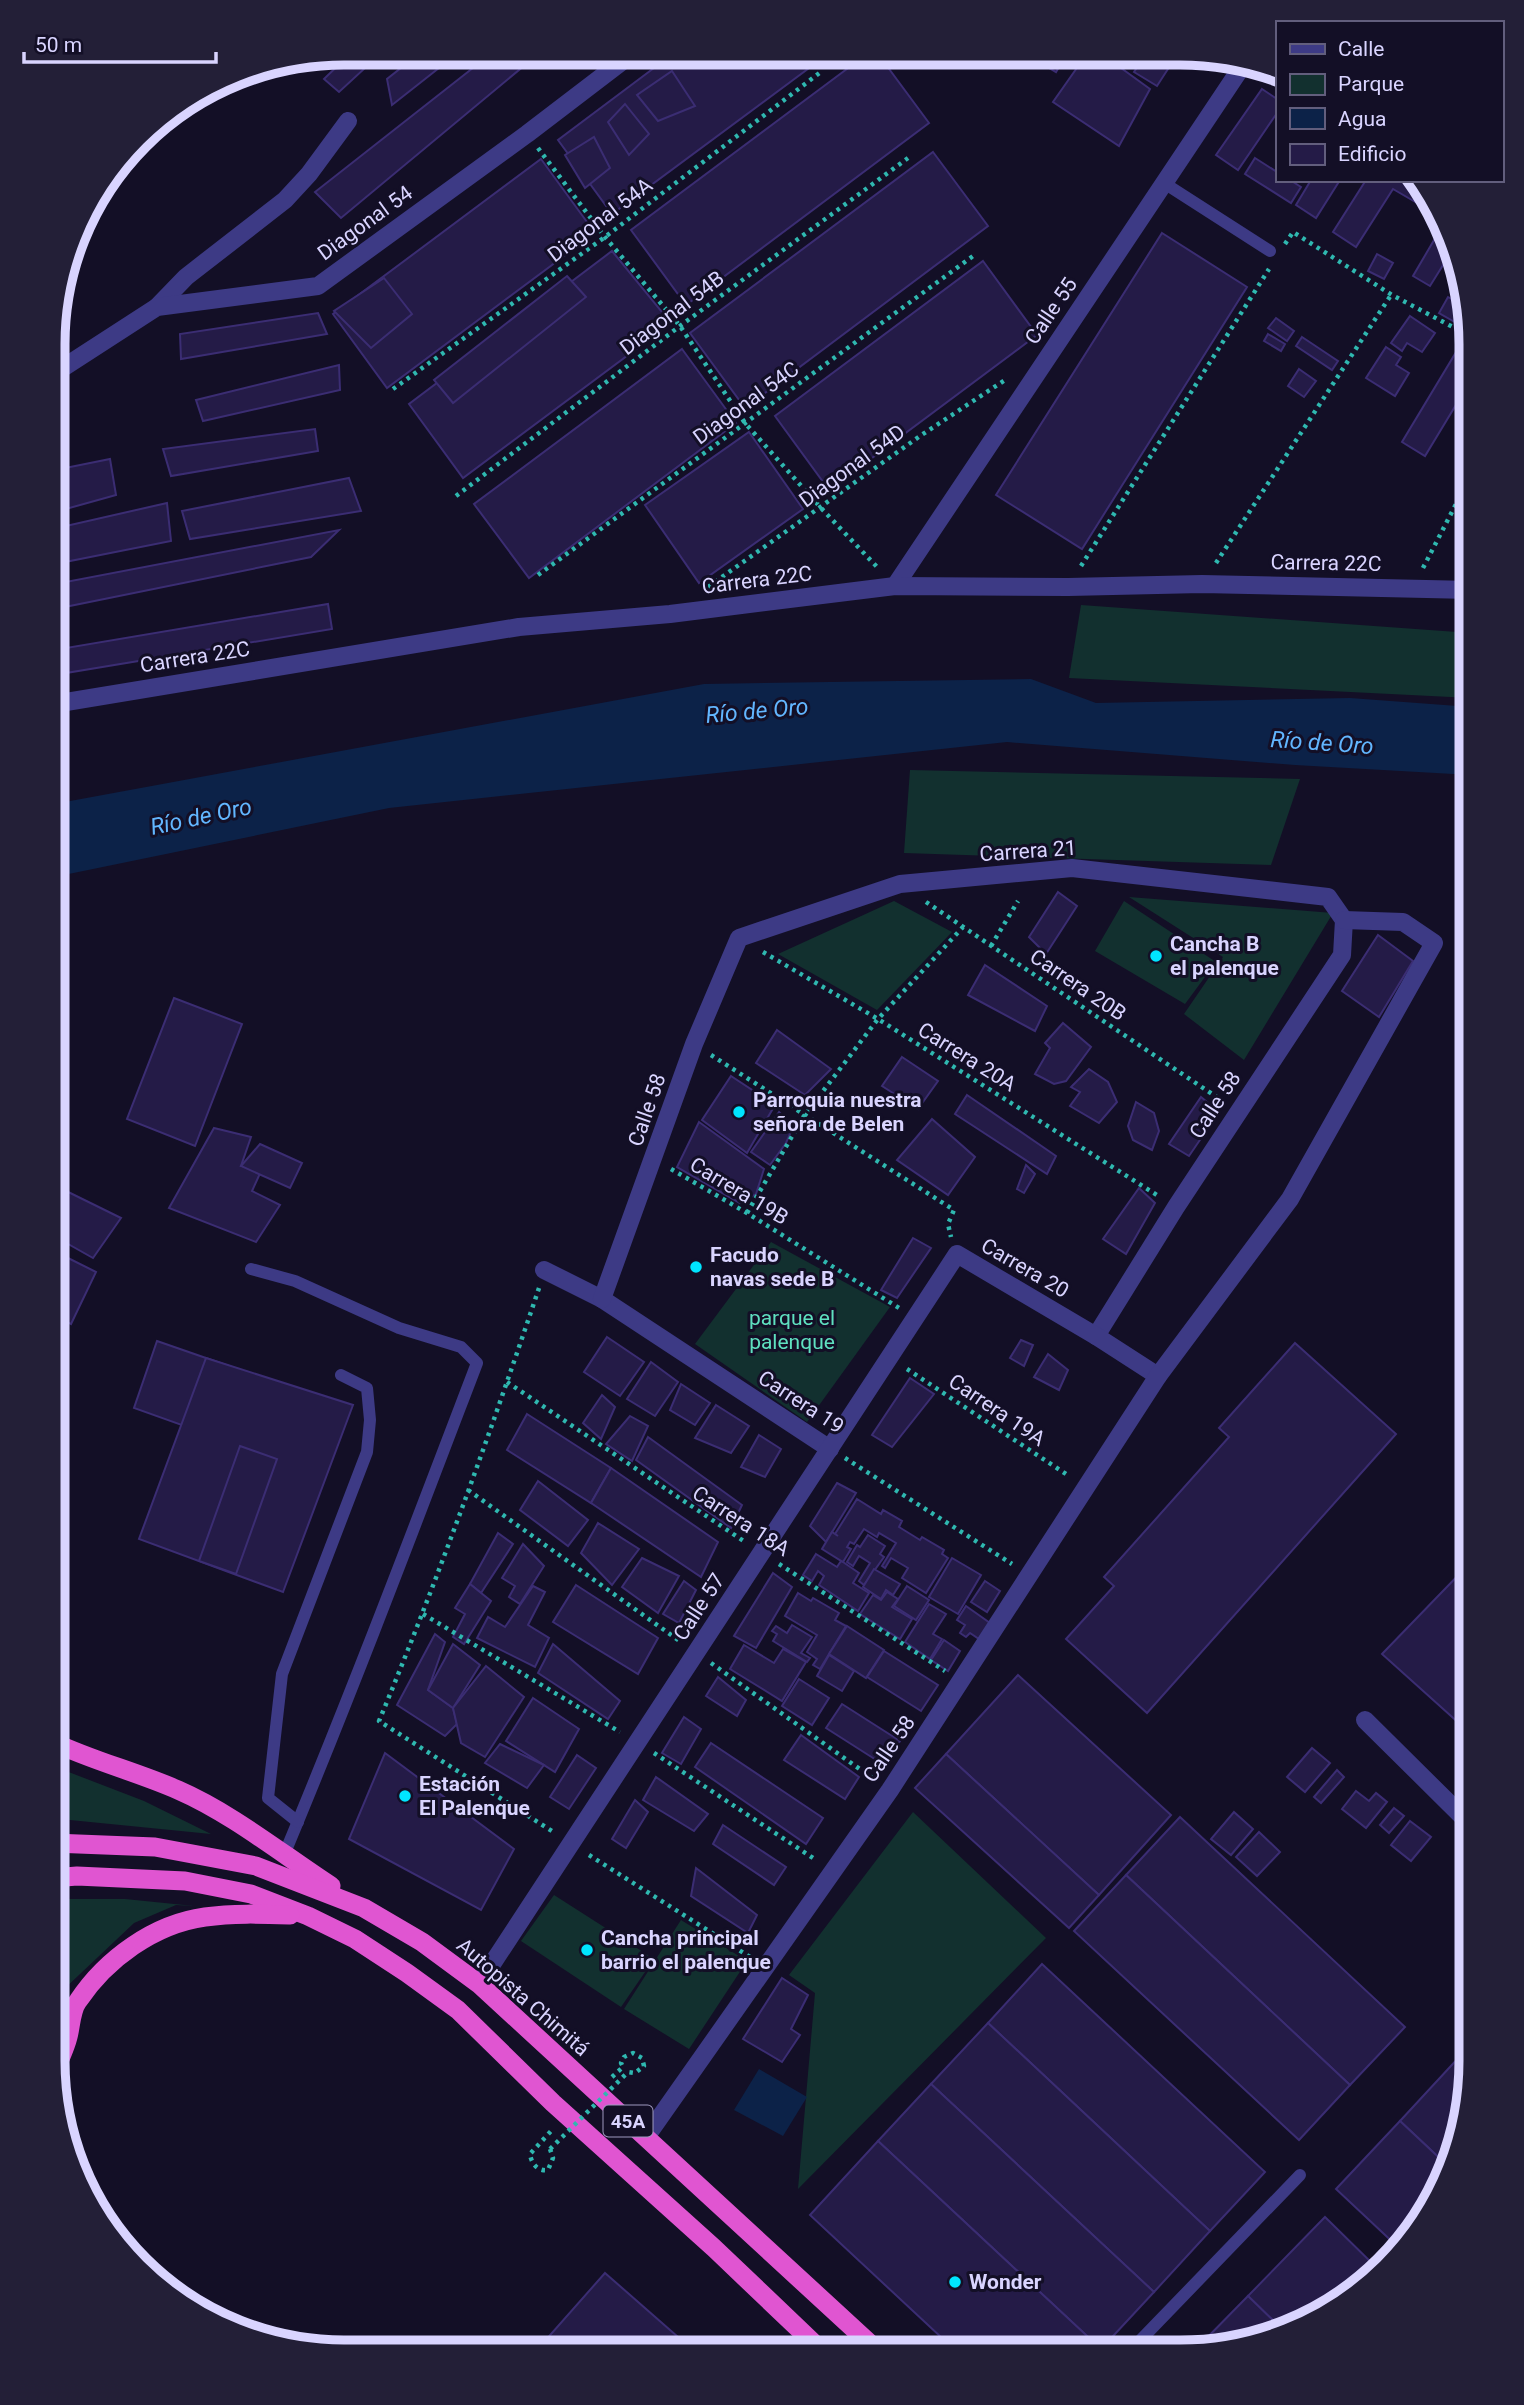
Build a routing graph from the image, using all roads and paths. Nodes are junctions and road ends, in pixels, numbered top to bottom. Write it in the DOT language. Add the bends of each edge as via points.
graph roads {
  1 [pos="617,65"];
  2 [pos="822,71"];
  3 [pos="1239,71"];
  4 [pos="348,121"];
  5 [pos="527,134"];
  6 [pos="908,158"];
  7 [pos="1164,183"];
  8 [pos="605,237"];
  9 [pos="1274,253"];
  10 [pos="973,256"];
  11 [pos="1271,266"];
  12 [pos="1392,295"];
  13 [pos="157,307"];
  14 [pos="680,326"];
  15 [pos="1459,330"];
  16 [pos="65,367"];
  17 [pos="1010,377"];
  18 [pos="393,389"];
  19 [pos="745,423"];
  20 [pos="456,496"];
  21 [pos="1459,498"];
  22 [pos="821,509"];
  23 [pos="538,575"];
  24 [pos="1202,584"];
  25 [pos="895,586"];
  26 [pos="1068,587"];
  27 [pos="1413,588"];
  28 [pos="1459,590"];
  29 [pos="702,591"];
  30 [pos="65,702"];
  31 [pos="900,884"];
  32 [pos="1018,901"];
  33 [pos="1344,920"];
  34 [pos="963,927"];
  35 [pos="739,938"];
  36 [pos="991,946"];
  37 [pos="878,1019"];
  38 [pos="694,1044"];
  39 [pos="1238,1112"];
  40 [pos="804,1116"];
  41 [pos="654,1159"];
  42 [pos="1176,1207"];
  43 [pos="747,1213"];
  44 [pos="957,1254"];
  45 [pos="251,1269"];
  46 [pos="544,1270"];
  47 [pos="602,1299"];
  48 [pos="915,1318"];
  49 [pos="1096,1336"];
  50 [pos="889,1357"];
  51 [pos="341,1375"];
  52 [pos="1158,1376"];
  53 [pos="507,1382"];
  54 [pos="830,1449"];
  55 [pos="1087,1488"];
  56 [pos="762,1552"];
  57 [pos="1031,1575"];
  58 [pos="961,1681"];
  59 [pos="1365,1720"];
  60 [pos="65,1748"];
  61 [pos="1459,1813"];
  62 [pos="298,1822"];
  63 [pos="65,1843"];
  64 [pos="571,1844"];
  65 [pos="284,1855"];
  66 [pos="65,1877"];
  67 [pos="365,1908"];
  68 [pos="308,1916"];
  69 [pos="765,1967"];
  70 [pos="479,1984"];
  71 [pos="65,2045"];
  72 [pos="598,2092"];
  73 [pos="566,2116"];
  74 [pos="646,2137"];
  75 [pos="1300,2175"];
  76 [pos="810,2340"];
  77 [pos="866,2340"];
  78 [pos="1141,2340"];
  1 -- 5 [label="street, Diagonal 54"];
  2 -- 8 [label="path, Diagonal 54A"];
  3 -- 7 [label="street, Calle 55"];
  4 -- 13 [label="street" via="285,200 186,277"];
  5 -- 8 [label="path"];
  5 -- 13 [label="street, Diagonal 54" via="318,286"];
  6 -- 14 [label="path, Diagonal 54B"];
  7 -- 9 [label="lane"];
  7 -- 25 [label="street, Calle 55"];
  8 -- 14 [label="path"];
  8 -- 18 [label="path, Diagonal 54A"];
  9 -- 12 [label="path" via="1293,232"];
  10 -- 19 [label="path, Diagonal 54C"];
  11 -- 26 [label="path"];
  12 -- 15 [label="path"];
  12 -- 24 [label="path"];
  13 -- 16 [label="street, Diagonal 54"];
  14 -- 19 [label="path"];
  14 -- 20 [label="path, Diagonal 54B"];
  17 -- 22 [label="path, Diagonal 54D"];
  19 -- 22 [label="path"];
  19 -- 23 [label="path, Diagonal 54C"];
  21 -- 27 [label="path"];
  22 -- 25 [label="path"];
  22 -- 29 [label="path, Diagonal 54D"];
  24 -- 26 [label="street, Carrera 22C"];
  24 -- 27 [label="street, Carrera 22C"];
  25 -- 26 [label="street, Carrera 22C"];
  25 -- 30 [label="street, Carrera 22C" via="519,627"];
  27 -- 28 [label="street, Carrera 22C"];
  31 -- 33 [label="street, Carrera 21" via="1072,868 1328,897"];
  31 -- 34 [label="path, Carrera 20B"];
  31 -- 35 [label="street, Carrera 21"];
  32 -- 36 [label="path"];
  33 -- 39 [label="street, Calle 58" via="1342,955"];
  33 -- 52 [label="street, Calle 58" via="1403,922 1434,943 1290,1199"];
  34 -- 36 [label="path, Carrera 20B"];
  34 -- 37 [label="path"];
  35 -- 37 [label="path, Carrera 20A"];
  35 -- 38 [label="street, Calle 58"];
  36 -- 39 [label="path, Carrera 20B"];
  37 -- 40 [label="path"];
  37 -- 42 [label="path, Carrera 20A"];
  38 -- 40 [label="path, Carrera 20"];
  38 -- 41 [label="street, Calle 58"];
  39 -- 42 [label="street, Calle 58"];
  40 -- 43 [label="path"];
  40 -- 44 [label="path, Carrera 20" via="954,1210 948,1224"];
  41 -- 43 [label="path, Carrera 19B"];
  41 -- 47 [label="street, Calle 58"];
  42 -- 49 [label="street, Calle 58"];
  43 -- 48 [label="path, Carrera 19B"];
  44 -- 48 [label="street, Calle 57"];
  44 -- 49 [label="street, Carrera 20"];
  45 -- 62 [label="lane" via="295,1281 399,1328 461,1347 477,1363"];
  46 -- 47 [label="street, Carrera 19"];
  46 -- 53 [label="path"];
  47 -- 54 [label="street, Carrera 19"];
  48 -- 50 [label="street, Calle 57"];
  49 -- 52 [label="street, Carrera 20"];
  50 -- 54 [label="street, Calle 57"];
  50 -- 55 [label="path, Carrera 19A"];
  51 -- 62 [label="lane" via="366,1388 367,1452 282,1674 268,1798"];
  52 -- 55 [label="street, Calle 58"];
  53 -- 56 [label="path, Carrera 18A"];
  53 -- 64 [label="path" via="379,1721"];
  54 -- 56 [label="street, Calle 57"];
  54 -- 57 [label="path, Carrera 19"];
  55 -- 57 [label="street, Calle 58"];
  56 -- 58 [label="path, Carrera 18A"];
  56 -- 64 [label="street, Calle 57"];
  57 -- 58 [label="street, Calle 58"];
  58 -- 69 [label="street, Calle 58"];
  59 -- 61 [label="street"];
  60 -- 65 [label="highway" via="179,1790"];
  62 -- 65 [label="lane"];
  63 -- 67 [label="highway, Autopista Chimitá / 45A" via="155,1847 215,1857 256,1866"];
  64 -- 69 [label="path"];
  64 -- 70 [label="street, Calle 57"];
  65 -- 67 [label="highway"];
  66 -- 68 [label="highway, 45A" via="185,1881 251,1894"];
  67 -- 70 [label="highway, Autopista Chimitá / 45A"];
  68 -- 71 [label="highway" via="243,1913 201,1917 162,1929 131,1947 76,2003"];
  68 -- 73 [label="highway, 45A" via="355,1939 458,2010"];
  69 -- 74 [label="street, Calle 58"];
  70 -- 72 [label="highway, Autopista Chimitá / 45A"];
  72 -- 73 [label="path, bridge" via="623,2067 624,2057 633,2053 642,2058 643,2066 635,2073 628,2072 550,2149 553,2158 548,2170 538,2168 530,2154"];
  72 -- 74 [label="highway, Autopista Chimitá / 45A"];
  73 -- 76 [label="highway, 45A"];
  74 -- 77 [label="highway, Autopista Chimitá / 45A"];
  75 -- 78 [label="lane"];
}
